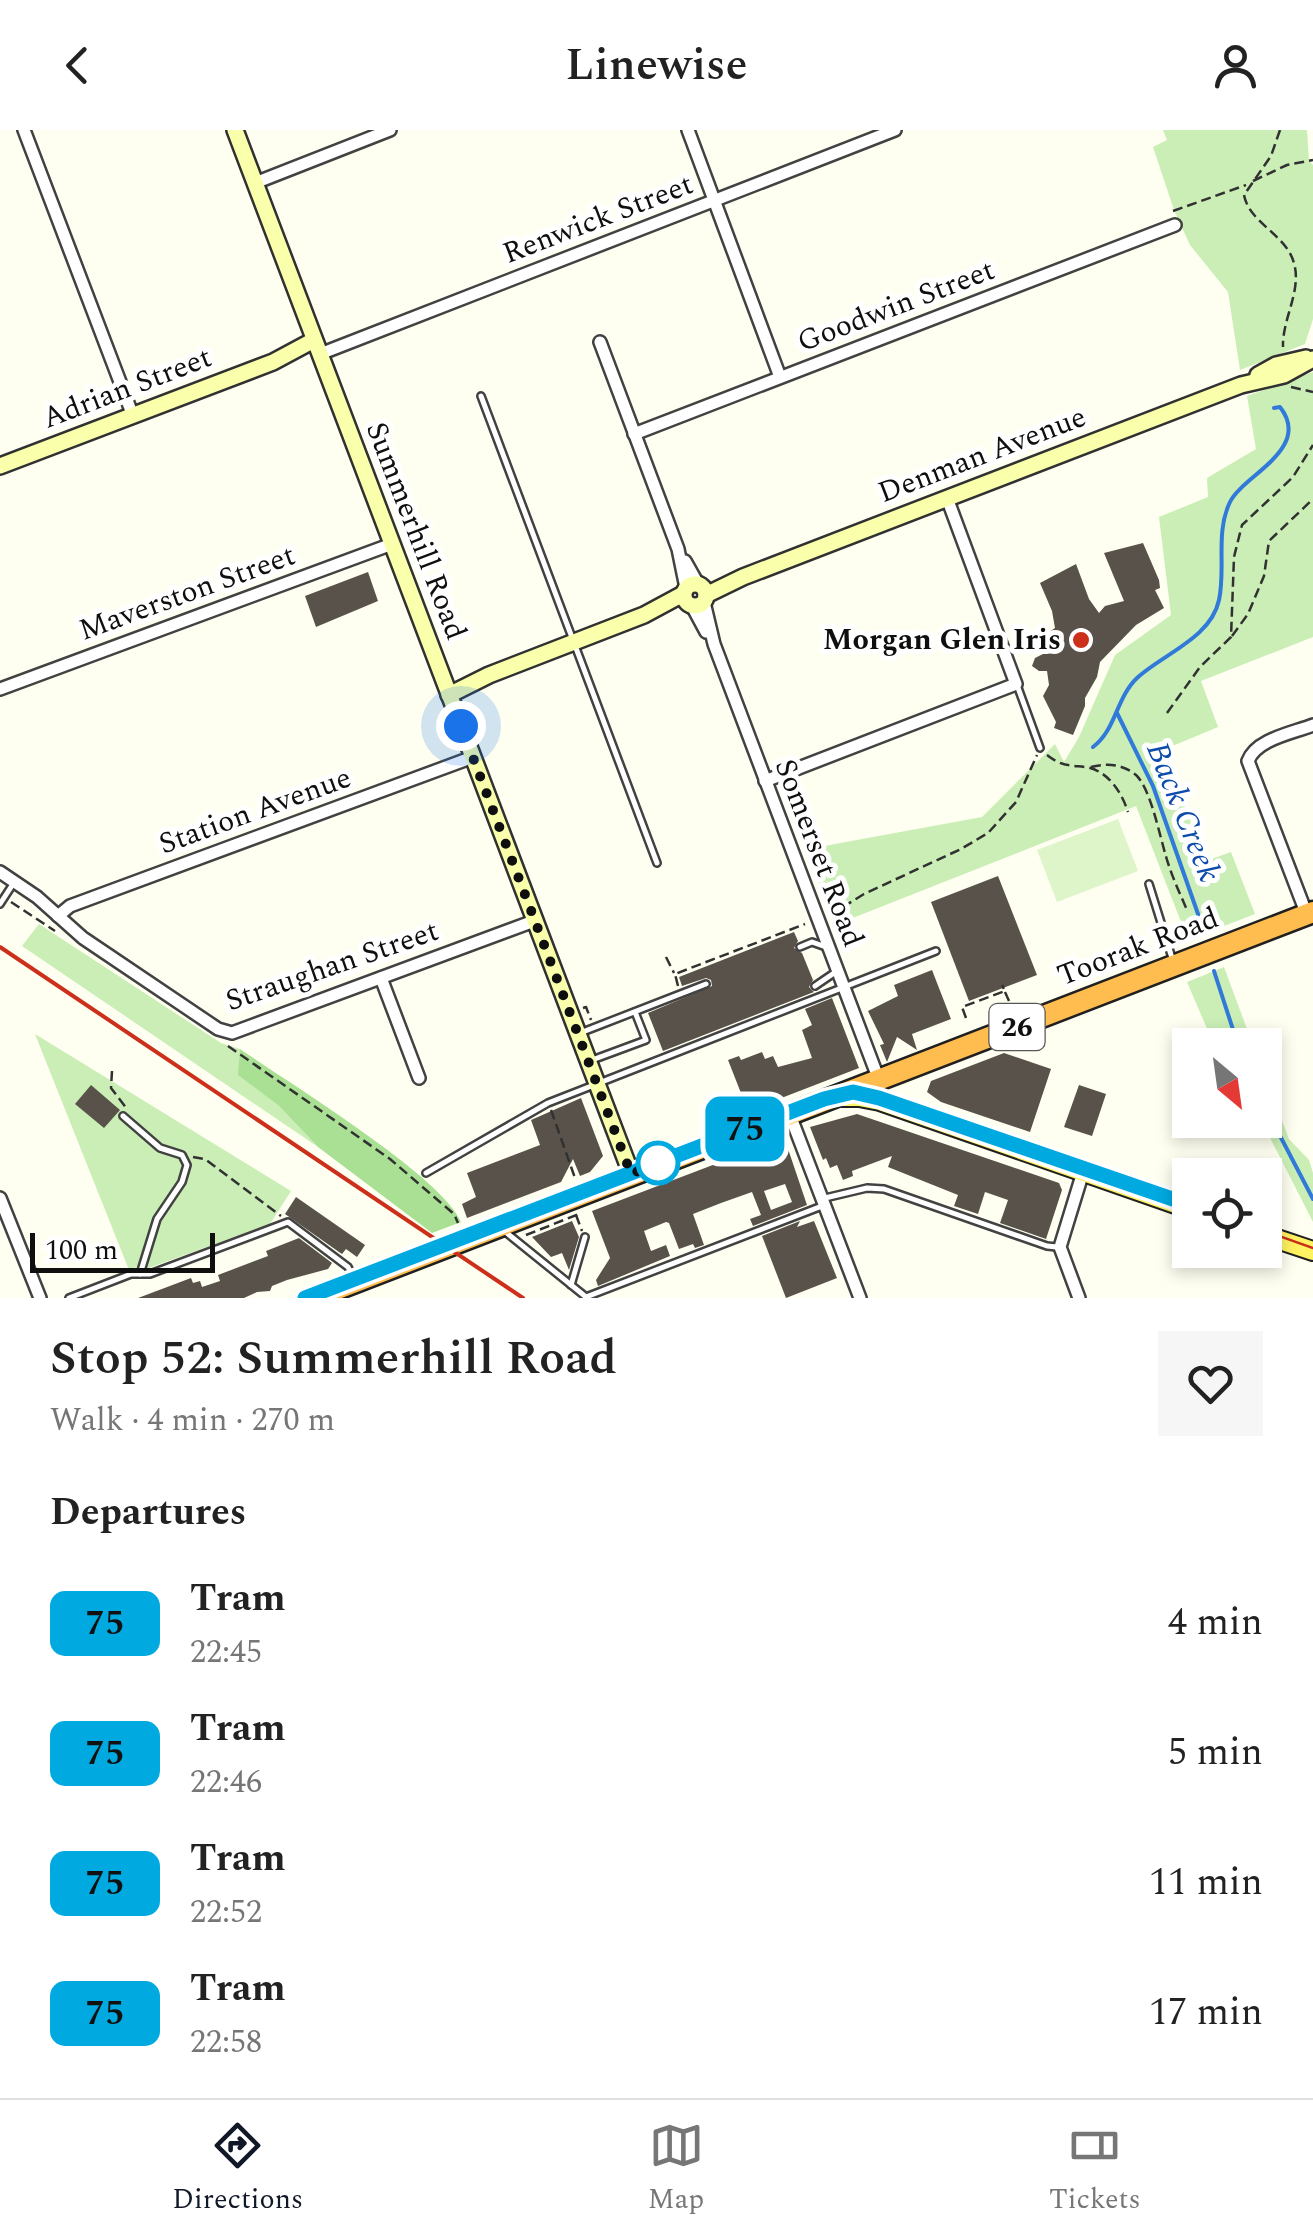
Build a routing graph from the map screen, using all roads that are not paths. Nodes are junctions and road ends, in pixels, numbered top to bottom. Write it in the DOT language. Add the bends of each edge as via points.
graph roads {
  1 [pos="24,130"];
  2 [pos="234,130"];
  3 [pos="390,130"];
  4 [pos="688,130"];
  5 [pos="894,130"];
  6 [pos="254,183"];
  7 [pos="714,200"];
  8 [pos="1175,225"];
  9 [pos="600,342"];
  10 [pos="318,349"];
  11 [pos="1313,357"];
  12 [pos="780,377"];
  13 [pos="1241,385"];
  14 [pos="480,396"];
  15 [pos="133,416"];
  16 [pos="634,434"];
  17 [pos="0,466"];
  18 [pos="947,498"];
  19 [pos="392,544"];
  20 [pos="695,595"];
  21 [pos="574,642"];
  22 [pos="1016,684"];
  23 [pos="0,689"];
  24 [pos="448,692"];
  25 [pos="1313,725"];
  26 [pos="1040,748"];
  27 [pos="473,757"];
  28 [pos="765,781"];
  29 [pos="657,863"];
  30 [pos="0,872"];
  31 [pos="15,882"];
  32 [pos="1149,884"];
  33 [pos="0,904"];
  34 [pos="1310,914"];
  35 [pos="58,916"];
  36 [pos="534,921"];
  37 [pos="800,946"];
  38 [pos="828,947"];
  39 [pos="936,951"];
  40 [pos="1175,966"];
  41 [pos="837,971"];
  42 [pos="381,978"];
  43 [pos="706,984"];
  44 [pos="815,986"];
  45 [pos="843,986"];
  46 [pos="635,1012"];
  47 [pos="577,1034"];
  48 [pos="588,1062"];
  49 [pos="908,1069"];
  50 [pos="419,1078"];
  51 [pos="879,1080"];
  52 [pos="596,1084"];
  53 [pos="830,1100"];
  54 [pos="905,1110"];
  55 [pos="790,1115"];
  56 [pos="123,1116"];
  57 [pos="426,1172"];
  58 [pos="1083,1172"];
  59 [pos="632,1176"];
  60 [pos="0,1198"];
  61 [pos="824,1202"];
  62 [pos="1172,1203"];
  63 [pos="499,1227"];
  64 [pos="585,1237"];
  65 [pos="1282,1240"];
  66 [pos="1060,1247"];
  67 [pos="1313,1251"];
  68 [pos="140,1274"];
  69 [pos="354,1282"];
  70 [pos="570,1284"];
  71 [pos="859,1295"];
  72 [pos="38,1298"];
  73 [pos="69,1298"];
  74 [pos="314,1298"];
  75 [pos="843,1298"];
  76 [pos="1079,1298"];
  1 -- 15 [label="street"];
  2 -- 6 [label="street, Summerhill Road"];
  3 -- 6 [label="street"];
  4 -- 7 [label="street"];
  5 -- 7 [label="street, Renwick Street"];
  6 -- 10 [label="street, Summerhill Road"];
  7 -- 10 [label="street, Renwick Street"];
  7 -- 12 [label="street"];
  8 -- 12 [label="street, Goodwin Street"];
  9 -- 16 [label="street, Somerset Road"];
  10 -- 15 [label="street, Adrian Street"];
  10 -- 19 [label="street, Summerhill Road"];
  11 -- 13 [label="street, Denman Avenue" via="1276,365"];
  11 -- 13 [label="street, Denman Avenue" via="1284,375"];
  12 -- 16 [label="street, Goodwin Street"];
  13 -- 18 [label="street, Denman Avenue"];
  14 -- 21 [label="lane"];
  15 -- 17 [label="street, Adrian Street"];
  16 -- 20 [label="street, Somerset Road"];
  18 -- 20 [label="street, Denman Avenue"];
  18 -- 22 [label="street"];
  19 -- 23 [label="street, Maverston Street"];
  19 -- 24 [label="street, Summerhill Road"];
  20 -- 21 [label="street, Denman Avenue"];
  20 -- 28 [label="street, Somerset Road"];
  21 -- 24 [label="street, Denman Avenue"];
  21 -- 29 [label="lane"];
  22 -- 26 [label="lane"];
  22 -- 28 [label="street"];
  24 -- 27 [label="street, Summerhill Road"];
  25 -- 34 [label="street" via="1260,746 1248,761"];
  27 -- 35 [label="street, Station Avenue"];
  27 -- 36 [label="street, Summerhill Road"];
  28 -- 38 [label="street, Somerset Road"];
  30 -- 31 [label="street"];
  31 -- 33 [label="lane"];
  31 -- 35 [label="street"];
  32 -- 40 [label="lane"];
  34 -- 40 [label="highway, Toorak Road / 26"];
  35 -- 42 [label="street, Straughan Street" via="228,1032"];
  36 -- 42 [label="street, Straughan Street"];
  36 -- 47 [label="street, Summerhill Road"];
  37 -- 38 [label="lane"];
  38 -- 41 [label="street, Somerset Road"];
  39 -- 45 [label="lane"];
  40 -- 49 [label="highway, Toorak Road / 26"];
  41 -- 44 [label="lane"];
  41 -- 45 [label="street, Somerset Road"];
  42 -- 50 [label="street"];
  43 -- 46 [label="lane"];
  45 -- 51 [label="street, Somerset Road"];
  45 -- 52 [label="lane"];
  46 -- 47 [label="lane"];
  46 -- 48 [label="lane" via="646,1040"];
  47 -- 48 [label="street, Summerhill Road"];
  48 -- 52 [label="street, Summerhill Road"];
  49 -- 51 [label="highway, Toorak Road / 26"];
  49 -- 54 [label="main road" via="895,1087"];
  51 -- 53 [label="highway, Toorak Road / 26"];
  52 -- 57 [label="lane" via="548,1103"];
  52 -- 59 [label="street, Summerhill Road"];
  53 -- 54 [label="main road" via="866,1097"];
  53 -- 55 [label="highway, Toorak Road / 26"];
  54 -- 58 [label="main road"];
  55 -- 59 [label="highway, Toorak Road / 26"];
  55 -- 61 [label="street"];
  56 -- 68 [label="lane" via="160,1148 182,1154 187,1165 156,1219"];
  58 -- 62 [label="main road"];
  58 -- 66 [label="street"];
  59 -- 63 [label="highway, Toorak Road / 26"];
  60 -- 72 [label="street"];
  61 -- 66 [label="lane" via="884,1189"];
  61 -- 70 [label="lane" via="586,1297"];
  61 -- 71 [label="street"];
  63 -- 69 [label="highway, Toorak Road / 26"];
  63 -- 70 [label="lane"];
  64 -- 70 [label="lane"];
  65 -- 67 [label="main road"];
  66 -- 76 [label="street"];
  68 -- 69 [label="lane" via="288,1222 348,1267"];
  68 -- 73 [label="lane"];
  69 -- 74 [label="highway, Toorak Road / 26"];
  71 -- 75 [label="street"];
}
